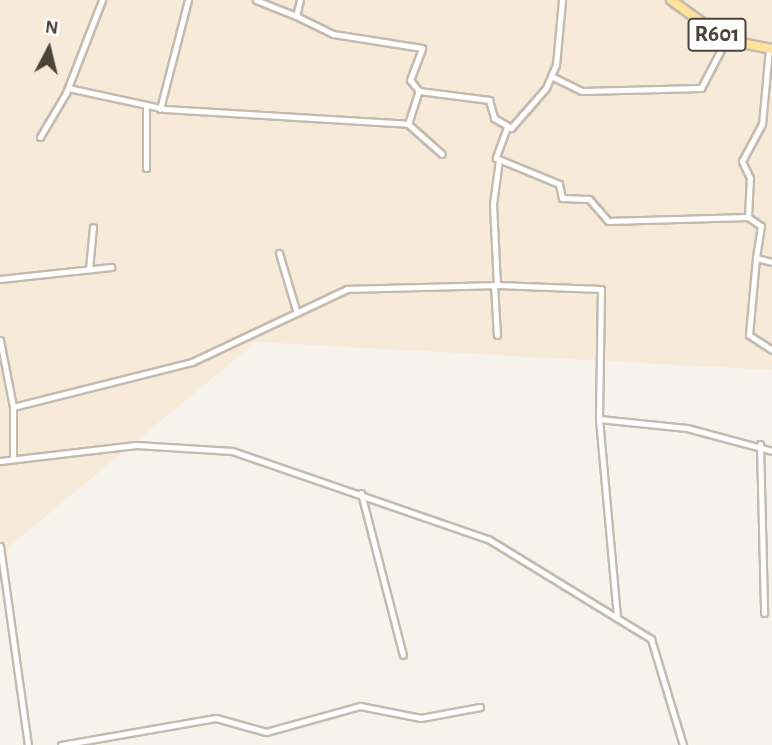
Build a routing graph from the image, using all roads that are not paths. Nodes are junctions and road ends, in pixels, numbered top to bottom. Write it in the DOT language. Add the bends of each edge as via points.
graph roads {
  1 [pos="102,0"];
  2 [pos="188,0"];
  3 [pos="256,0"];
  4 [pos="300,0"];
  5 [pos="562,0"];
  6 [pos="671,0"];
  7 [pos="296,16"];
  8 [pos="726,40"];
  9 [pos="771,49"];
  10 [pos="551,76"];
  11 [pos="68,88"];
  12 [pos="419,91"];
  13 [pos="146,107"];
  14 [pos="160,109"];
  15 [pos="408,124"];
  16 [pos="507,127"];
  17 [pos="40,137"];
  18 [pos="442,154"];
  19 [pos="499,160"];
  20 [pos="146,168"];
  21 [pos="748,217"];
  22 [pos="93,226"];
  23 [pos="279,253"];
  24 [pos="757,258"];
  25 [pos="772,262"];
  26 [pos="111,267"];
  27 [pos="89,269"];
  28 [pos="0,279"];
  29 [pos="495,285"];
  30 [pos="296,310"];
  31 [pos="497,335"];
  32 [pos="0,340"];
  33 [pos="772,350"];
  34 [pos="13,407"];
  35 [pos="599,419"];
  36 [pos="760,444"];
  37 [pos="772,451"];
  38 [pos="13,458"];
  39 [pos="0,461"];
  40 [pos="361,493"];
  41 [pos="0,546"];
  42 [pos="764,613"];
  43 [pos="617,618"];
  44 [pos="404,655"];
  45 [pos="480,708"];
  46 [pos="28,745"];
  47 [pos="61,745"];
  48 [pos="682,745"];
  1 -- 11 [label="street"];
  2 -- 14 [label="street"];
  3 -- 7 [label="street"];
  4 -- 7 [label="street"];
  5 -- 10 [label="street"];
  6 -- 8 [label="main road, R601"];
  7 -- 12 [label="street" via="346,38 418,46 423,50 410,85"];
  8 -- 9 [label="main road, R601"];
  8 -- 10 [label="street" via="701,88 582,91"];
  9 -- 21 [label="street" via="760,131 742,155 750,178"];
  10 -- 16 [label="street"];
  11 -- 13 [label="street"];
  11 -- 17 [label="street"];
  12 -- 15 [label="street"];
  12 -- 16 [label="street" via="489,100 494,118"];
  13 -- 14 [label="street"];
  13 -- 20 [label="street"];
  14 -- 15 [label="street"];
  15 -- 18 [label="street"];
  16 -- 19 [label="street" via="495,156"];
  19 -- 21 [label="street" via="559,184 562,198 589,199 614,223"];
  19 -- 29 [label="street" via="493,204"];
  21 -- 24 [label="street" via="761,226"];
  22 -- 27 [label="street"];
  23 -- 30 [label="street"];
  24 -- 25 [label="street"];
  24 -- 33 [label="street" via="749,335"];
  26 -- 27 [label="street"];
  27 -- 28 [label="street"];
  29 -- 30 [label="street" via="347,289"];
  29 -- 31 [label="street"];
  29 -- 35 [label="street" via="601,289"];
  30 -- 34 [label="street" via="192,362"];
  32 -- 34 [label="street"];
  34 -- 38 [label="street"];
  35 -- 36 [label="street"];
  35 -- 43 [label="street"];
  36 -- 37 [label="street"];
  36 -- 42 [label="street"];
  38 -- 39 [label="street"];
  38 -- 40 [label="street" via="136,445 202,448 246,454"];
  40 -- 43 [label="street" via="509,549"];
  40 -- 44 [label="street"];
  41 -- 46 [label="street"];
  43 -- 48 [label="street" via="652,641"];
  45 -- 47 [label="street" via="421,718 360,706 266,732 216,718"];
}
